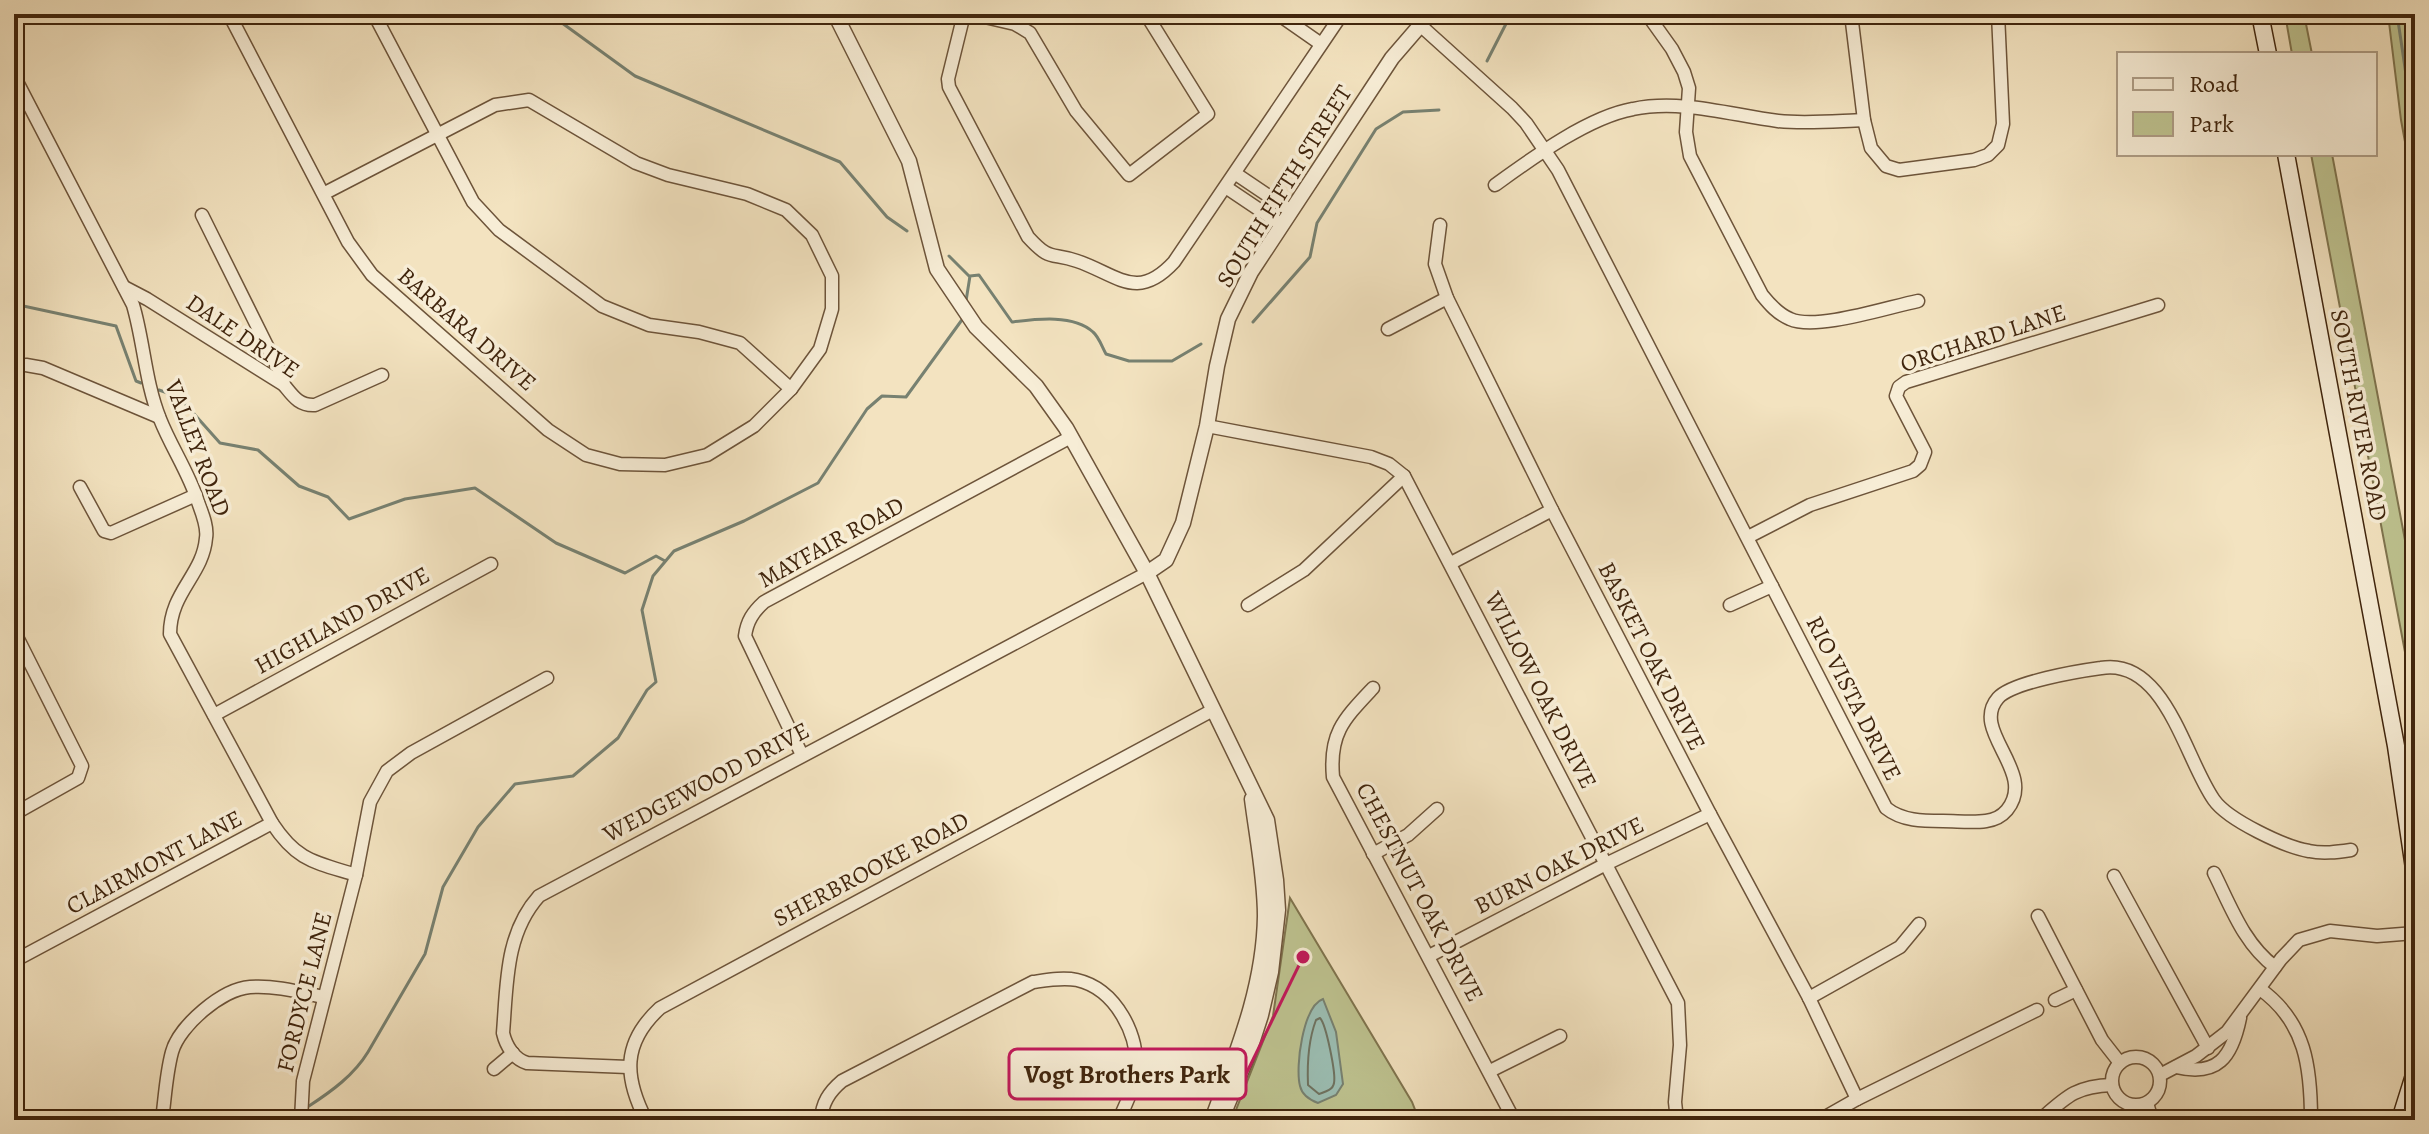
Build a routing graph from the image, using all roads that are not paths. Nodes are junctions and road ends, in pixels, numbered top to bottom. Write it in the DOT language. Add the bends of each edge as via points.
graph roads {
  1 [pos="229,14"];
  2 [pos="374,14"];
  3 [pos="835,14"];
  4 [pos="964,14"];
  5 [pos="972,14"];
  6 [pos="1146,14"];
  7 [pos="1278,14"];
  8 [pos="1342,14"];
  9 [pos="1647,14"];
  10 [pos="1851,14"];
  11 [pos="1998,14"];
  12 [pos="2260,14"];
  13 [pos="1425,20"];
  14 [pos="1321,44"];
  15 [pos="2268,52"];
  16 [pos="14,76"];
  17 [pos="1687,107"];
  18 [pos="1864,120"];
  19 [pos="438,134"];
  20 [pos="1544,150"];
  21 [pos="2286,156"];
  22 [pos="1236,174"];
  23 [pos="1495,185"];
  24 [pos="1227,188"];
  25 [pos="323,194"];
  26 [pos="1291,211"];
  27 [pos="202,215"];
  28 [pos="1282,225"];
  29 [pos="1440,225"];
  30 [pos="124,287"];
  31 [pos="1447,298"];
  32 [pos="1918,301"];
  33 [pos="2158,305"];
  34 [pos="1792,321"];
  35 [pos="1388,329"];
  36 [pos="1786,335"];
  37 [pos="26,365"];
  38 [pos="382,375"];
  39 [pos="284,385"];
  40 [pos="791,389"];
  41 [pos="159,417"];
  42 [pos="1207,426"];
  43 [pos="1071,437"];
  44 [pos="1404,476"];
  45 [pos="80,487"];
  46 [pos="196,495"];
  47 [pos="1552,510"];
  48 [pos="1748,537"];
  49 [pos="1451,563"];
  50 [pos="491,564"];
  51 [pos="1147,573"];
  52 [pos="1772,586"];
  53 [pos="1248,605"];
  54 [pos="1730,605"];
  55 [pos="14,631"];
  56 [pos="547,678"];
  57 [pos="1373,688"];
  58 [pos="1213,710"];
  59 [pos="214,715"];
  60 [pos="802,755"];
  61 [pos="1251,791"];
  62 [pos="1437,809"];
  63 [pos="14,814"];
  64 [pos="1710,814"];
  65 [pos="272,823"];
  66 [pos="2351,850"];
  67 [pos="1373,854"];
  68 [pos="1606,864"];
  69 [pos="2214,873"];
  70 [pos="356,875"];
  71 [pos="2415,875"];
  72 [pos="2114,876"];
  73 [pos="2038,916"];
  74 [pos="1919,924"];
  75 [pos="2415,933"];
  76 [pos="1429,956"];
  77 [pos="14,961"];
  78 [pos="2275,967"];
  79 [pos="2260,989"];
  80 [pos="2076,990"];
  81 [pos="323,997"];
  82 [pos="1809,998"];
  83 [pos="2055,1000"];
  84 [pos="2037,1010"];
  85 [pos="2240,1016"];
  86 [pos="1560,1036"];
  87 [pos="2208,1048"];
  88 [pos="513,1053"];
  89 [pos="2120,1063"];
  90 [pos="628,1067"];
  91 [pos="2176,1067"];
  92 [pos="494,1069"];
  93 [pos="1490,1071"];
  94 [pos="2415,1072"];
  95 [pos="2160,1075"];
  96 [pos="2112,1085"];
  97 [pos="1857,1099"];
  98 [pos="2147,1103"];
  99 [pos="162,1120"];
  100 [pos="301,1120"];
  101 [pos="646,1120"];
  102 [pos="821,1120"];
  103 [pos="1119,1120"];
  104 [pos="1212,1120"];
  105 [pos="1221,1120"];
  106 [pos="1514,1120"];
  107 [pos="1677,1120"];
  108 [pos="1820,1120"];
  109 [pos="2040,1120"];
  110 [pos="2152,1120"];
  111 [pos="2311,1120"];
  112 [pos="2400,1120"];
  1 -- 25 [label="street, BARBARA DRIVE"];
  2 -- 19 [label="street"];
  3 -- 43 [label="street" via="909,161 928,240 948,289 987,338 1036,386"];
  4 -- 24 [label="street" via="949,87 1019,222 1040,250 1116,279 1144,283 1160,277 1174,262"];
  5 -- 6 [label="street" via="1030,33 1076,111 1129,175 1208,114"];
  7 -- 14 [label="street"];
  8 -- 14 [label="street"];
  9 -- 17 [label="street" via="1684,72"];
  10 -- 18 [label="street"];
  11 -- 18 [label="street" via="2003,124 1998,145 1988,155 1899,170 1877,159"];
  12 -- 15 [label="main road"];
  13 -- 20 [label="street, RIO VISTA DRIVE" via="1512,108"];
  13 -- 26 [label="street, SOUTH FIFTH STREET" via="1392,58"];
  14 -- 22 [label="street"];
  16 -- 30 [label="street, VALLEY ROAD"];
  17 -- 18 [label="street" via="1782,122"];
  17 -- 20 [label="street" via="1631,109"];
  17 -- 34 [label="street" via="1690,156 1762,295"];
  19 -- 25 [label="street, BARBARA DRIVE"];
  19 -- 40 [label="street" via="473,202 499,230 602,306 649,325 740,343"];
  19 -- 40 [label="street, BARBARA DRIVE" via="495,105 529,100 636,163 786,210 812,235 832,276 832,309 820,349"];
  20 -- 23 [label="street"];
  20 -- 48 [label="street, RIO VISTA DRIVE"];
  21 -- 71 [label="main road, SOUTH RIVER ROAD" via="2394,732"];
  22 -- 24 [label="street"];
  22 -- 26 [label="street"];
  24 -- 28 [label="street"];
  25 -- 40 [label="street, BARBARA DRIVE" via="372,275 548,430 586,455 620,464 665,465 707,455 754,426"];
  26 -- 28 [label="street, SOUTH FIFTH STREET"];
  27 -- 39 [label="street"];
  28 -- 42 [label="street, SOUTH FIFTH STREET" via="1228,319"];
  29 -- 31 [label="street, BASKET OAK DRIVE" via="1435,264"];
  30 -- 39 [label="street, DALE DRIVE"];
  30 -- 41 [label="street, VALLEY ROAD" via="142,337"];
  31 -- 35 [label="street"];
  31 -- 47 [label="street, BASKET OAK DRIVE"];
  32 -- 34 [label="street" via="1815,324"];
  33 -- 48 [label="street, ORCHARD LANE" via="1906,382 1896,396 1925,452 1920,465 1810,505"];
  34 -- 36 [label="street"];
  37 -- 41 [label="street"];
  38 -- 39 [label="street, DALE DRIVE" via="315,405 299,402"];
  41 -- 46 [label="street, VALLEY ROAD"];
  42 -- 44 [label="street" via="1371,457"];
  42 -- 51 [label="street, SOUTH FIFTH STREET" via="1172,552"];
  43 -- 51 [label="street"];
  43 -- 60 [label="street, MAYFAIR ROAD" via="755,609 745,636"];
  44 -- 49 [label="street, WILLOW OAK DRIVE"];
  44 -- 53 [label="street" via="1304,570"];
  45 -- 46 [label="street" via="104,531 111,533"];
  46 -- 59 [label="street, VALLEY ROAD" via="207,535 202,560 170,616 170,634"];
  47 -- 49 [label="street"];
  47 -- 64 [label="street, BASKET OAK DRIVE"];
  48 -- 52 [label="street, RIO VISTA DRIVE"];
  49 -- 68 [label="street, WILLOW OAK DRIVE"];
  50 -- 59 [label="street, HIGHLAND DRIVE"];
  51 -- 58 [label="street"];
  51 -- 60 [label="street, WEDGEWOOD DRIVE"];
  52 -- 54 [label="street"];
  52 -- 66 [label="street, RIO VISTA DRIVE" via="1886,808 1896,816 1988,821 2003,815 2016,788 1995,738 1992,710 1997,699 2010,689 2046,679 2120,666 2145,678 2158,695 2215,801 2232,817 2307,851"];
  55 -- 63 [label="street" via="82,772"];
  56 -- 70 [label="street, FORDYCE LANE" via="387,771 370,802"];
  57 -- 67 [label="street, CHESTNUT OAK DRIVE" via="1344,719 1333,742 1332,760 1333,777"];
  58 -- 61 [label="street"];
  58 -- 90 [label="street, SHERBROOKE ROAD" via="660,1008 636,1038"];
  59 -- 65 [label="street, VALLEY ROAD"];
  60 -- 88 [label="street, WEDGEWOOD DRIVE" via="539,896 520,923 509,964 503,1033"];
  61 -- 104 [label="street" via="1264,875 1262,961 1254,1000"];
  61 -- 105 [label="street" via="1267,820 1278,910 1261,1015"];
  62 -- 67 [label="street" via="1408,835"];
  64 -- 68 [label="street, BURN OAK DRIVE"];
  64 -- 82 [label="street, BASKET OAK DRIVE"];
  65 -- 70 [label="street, VALLEY ROAD" via="287,846 309,861"];
  65 -- 77 [label="street, CLAIRMONT LANE"];
  67 -- 76 [label="street, CHESTNUT OAK DRIVE"];
  68 -- 76 [label="street, BURN OAK DRIVE"];
  68 -- 107 [label="street, WILLOW OAK DRIVE" via="1678,1003"];
  69 -- 78 [label="street" via="2249,942"];
  70 -- 81 [label="street, FORDYCE LANE"];
  72 -- 87 [label="street"];
  73 -- 80 [label="street"];
  74 -- 82 [label="street" via="1900,947"];
  75 -- 78 [label="street" via="2315,933 2294,944"];
  76 -- 93 [label="street, CHESTNUT OAK DRIVE"];
  78 -- 79 [label="street"];
  79 -- 85 [label="street"];
  79 -- 111 [label="street" via="2280,1006 2304,1047"];
  80 -- 83 [label="street"];
  80 -- 89 [label="street"];
  81 -- 99 [label="street" via="247,986 215,1001 189,1023 172,1049"];
  81 -- 100 [label="street, FORDYCE LANE" via="303,1081"];
  82 -- 97 [label="street, BASKET OAK DRIVE"];
  84 -- 97 [label="street"];
  85 -- 87 [label="street"];
  85 -- 91 [label="street" via="2234,1043 2223,1058 2202,1071"];
  86 -- 93 [label="street"];
  87 -- 91 [label="street"];
  88 -- 90 [label="street" via="527,1063"];
  88 -- 92 [label="street"];
  89 -- 95 [label="street" via="2143,1058"];
  89 -- 96 [label="street"];
  90 -- 101 [label="street"];
  91 -- 95 [label="street"];
  93 -- 106 [label="street, CHESTNUT OAK DRIVE"];
  94 -- 112 [label="main road"];
  95 -- 98 [label="street" via="2157,1092"];
  96 -- 98 [label="street" via="2125,1102"];
  96 -- 109 [label="street" via="2075,1092"];
  97 -- 108 [label="street"];
  98 -- 110 [label="street"];
  102 -- 103 [label="street" via="830,1091 842,1081 1033,982 1056,979 1092,986 1121,1014 1134,1036 1135,1077"];
}
